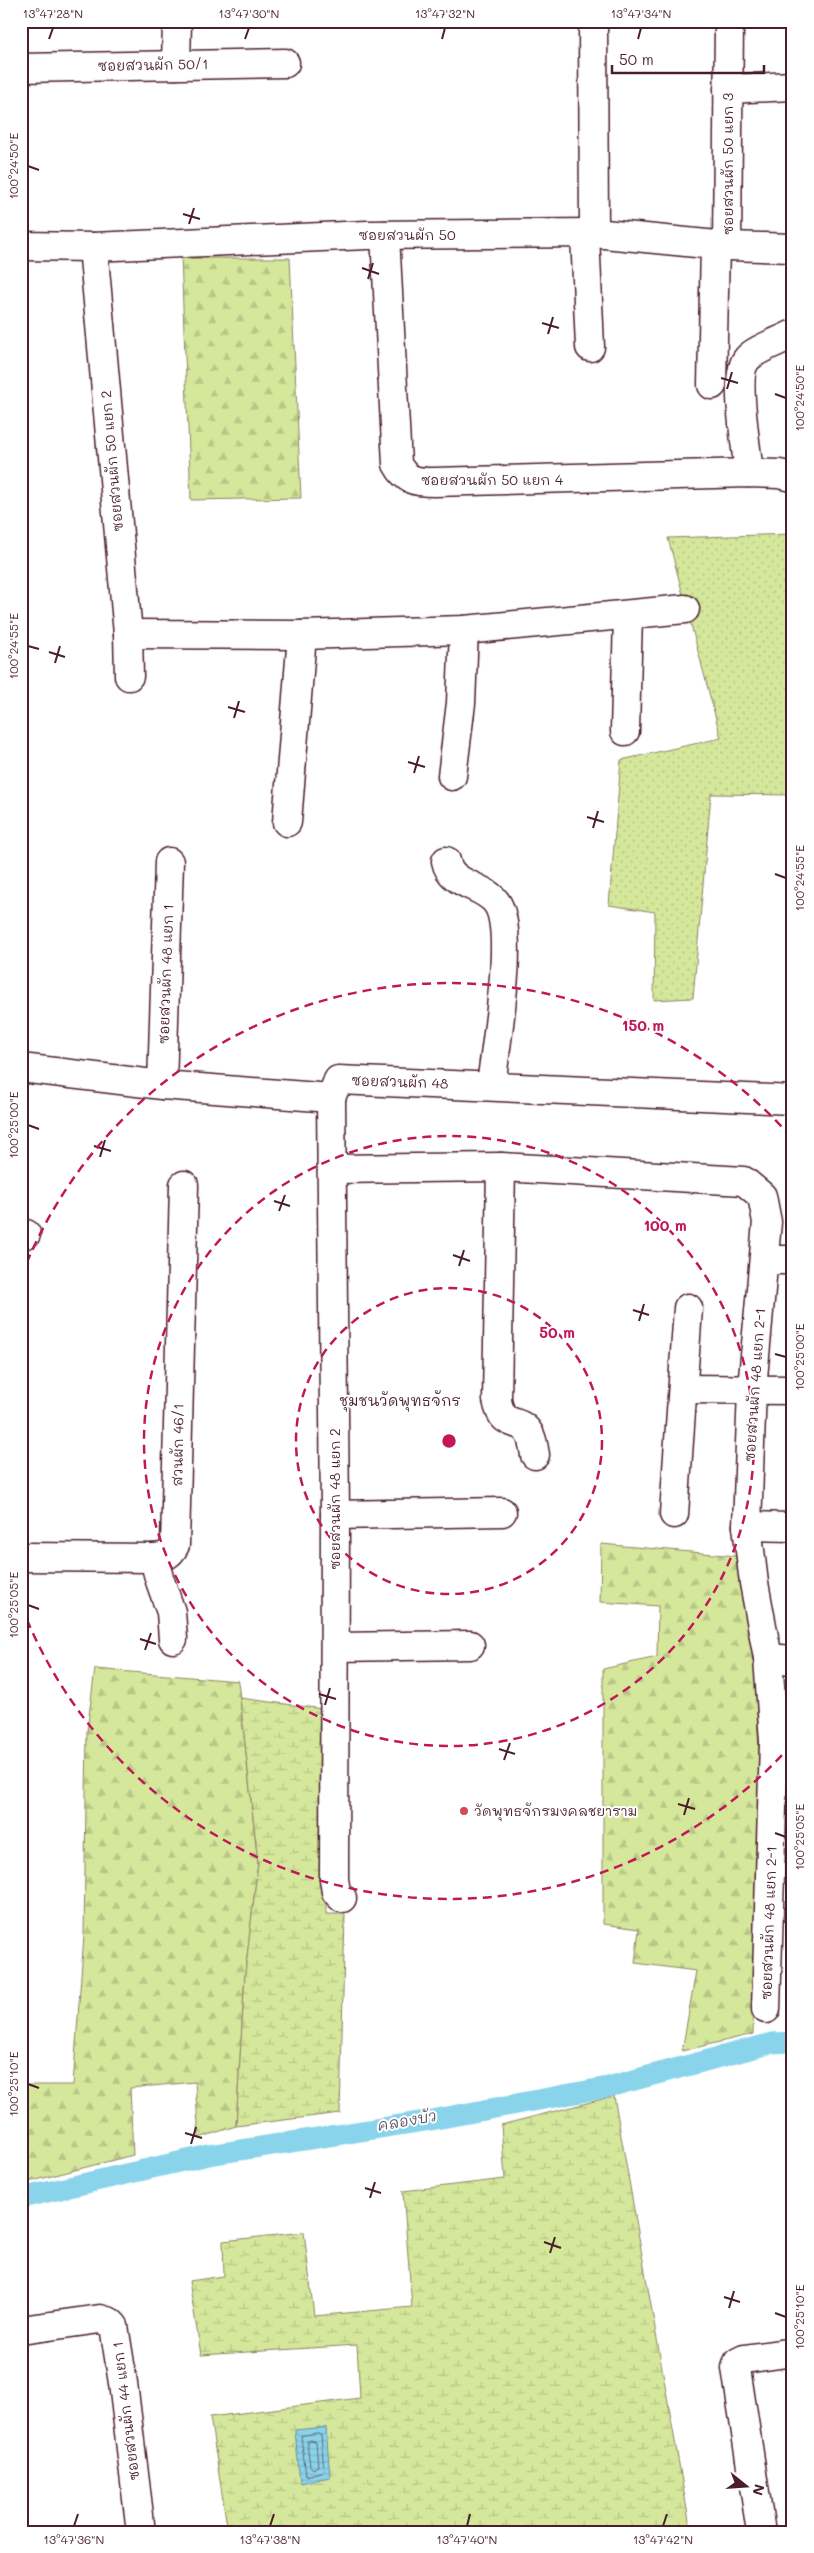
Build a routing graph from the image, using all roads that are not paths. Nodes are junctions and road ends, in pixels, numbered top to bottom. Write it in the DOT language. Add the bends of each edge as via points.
graph roads {
  1 [pos="177,21"];
  2 [pos="593,21"];
  3 [pos="729,21"];
  4 [pos="285,63"];
  5 [pos="176,65"];
  6 [pos="21,68"];
  7 [pos="793,86"];
  8 [pos="728,89"];
  9 [pos="590,233"];
  10 [pos="385,235"];
  11 [pos="721,245"];
  12 [pos="21,246"];
  13 [pos="93,247"];
  14 [pos="793,248"];
  15 [pos="791,335"];
  16 [pos="590,347"];
  17 [pos="712,386"];
  18 [pos="749,473"];
  19 [pos="793,476"];
  20 [pos="685,609"];
  21 [pos="628,615"];
  22 [pos="464,630"];
  23 [pos="128,634"];
  24 [pos="302,635"];
  25 [pos="129,676"];
  26 [pos="625,732"];
  27 [pos="452,776"];
  28 [pos="287,822"];
  29 [pos="446,861"];
  30 [pos="169,862"];
  31 [pos="21,1068"];
  32 [pos="162,1085"];
  33 [pos="491,1086"];
  34 [pos="331,1098"];
  35 [pos="793,1100"];
  36 [pos="501,1167"];
  37 [pos="332,1169"];
  38 [pos="184,1185"];
  39 [pos="764,1260"];
  40 [pos="793,1260"];
  41 [pos="688,1308"];
  42 [pos="683,1389"];
  43 [pos="752,1389"];
  44 [pos="793,1390"];
  45 [pos="535,1455"];
  46 [pos="502,1512"];
  47 [pos="674,1514"];
  48 [pos="335,1515"];
  49 [pos="747,1526"];
  50 [pos="793,1527"];
  51 [pos="21,1557"];
  52 [pos="154,1558"];
  53 [pos="173,1639"];
  54 [pos="470,1645"];
  55 [pos="336,1647"];
  56 [pos="780,1659"];
  57 [pos="342,1898"];
  58 [pos="766,2009"];
  59 [pos="21,2330"];
  60 [pos="793,2352"];
  61 [pos="140,2532"];
  62 [pos="760,2532"];
  1 -- 5 [label="street"];
  2 -- 9 [label="street"];
  3 -- 8 [label="street, ซอยสวนผัก 50 แยก 3"];
  4 -- 5 [label="street, ซอยสวนผัก 50/1"];
  5 -- 6 [label="street, ซอยสวนผัก 50/1"];
  7 -- 8 [label="street"];
  8 -- 11 [label="street, ซอยสวนผัก 50 แยก 3"];
  9 -- 10 [label="street, ซอยสวนผัก 50"];
  9 -- 11 [label="street, ซอยสวนผัก 50"];
  9 -- 16 [label="street"];
  10 -- 13 [label="street, ซอยสวนผัก 50"];
  10 -- 18 [label="street, ซอยสวนผัก 50 แยก 4" via="397,464 408,478 434,482"];
  11 -- 14 [label="street, ซอยสวนผัก 50"];
  11 -- 17 [label="street, ซอยสวนผัก 50 แยก 3"];
  12 -- 13 [label="street, ซอยสวนผัก 50"];
  13 -- 23 [label="street, ซอยสวนผัก 50 แยก 2"];
  15 -- 18 [label="street" via="748,357 743,364 740,388"];
  18 -- 19 [label="street, ซอยสวนผัก 50 แยก 4"];
  20 -- 21 [label="street"];
  21 -- 22 [label="street"];
  21 -- 26 [label="street"];
  22 -- 24 [label="street"];
  22 -- 27 [label="street" via="461,703"];
  23 -- 24 [label="street"];
  23 -- 25 [label="street, ซอยสวนผัก 50 แยก 2"];
  24 -- 28 [label="street"];
  29 -- 33 [label="street" via="448,871 454,877 482,891 503,912 506,948"];
  30 -- 32 [label="street, ซอยสวนผัก 48 แยก 1"];
  31 -- 32 [label="street"];
  32 -- 34 [label="street"];
  33 -- 34 [label="street, ซอยสวนผัก 48" via="338,1080"];
  33 -- 35 [label="street, ซอยสวนผัก 48"];
  34 -- 37 [label="street, ซอยสวนผัก 48 แยก 2"];
  36 -- 37 [label="street, ซอยสวนผัก 48 แยก 2-1"];
  36 -- 39 [label="street, ซอยสวนผัก 48 แยก 2-1" via="744,1181 762,1196 767,1222"];
  36 -- 45 [label="street" via="497,1400 499,1413 504,1419 521,1426 531,1436"];
  37 -- 48 [label="street, ซอยสวนผัก 48 แยก 2"];
  38 -- 52 [label="street, สวนผัก 46/1" via="176,1525 170,1553"];
  39 -- 40 [label="street"];
  39 -- 43 [label="street, ซอยสวนผัก 48 แยก 2-1"];
  41 -- 42 [label="street"];
  42 -- 43 [label="street"];
  42 -- 47 [label="street"];
  43 -- 44 [label="street"];
  43 -- 49 [label="street, ซอยสวนผัก 48 แยก 2-1"];
  46 -- 48 [label="street"];
  48 -- 55 [label="street, ซอยสวนผัก 48 แยก 2"];
  49 -- 50 [label="street"];
  49 -- 56 [label="street, ซอยสวนผัก 48 แยก 2-1" via="754,1583"];
  51 -- 52 [label="street"];
  52 -- 53 [label="street" via="171,1612"];
  54 -- 55 [label="street"];
  55 -- 57 [label="street, ซอยสวนผัก 48 แยก 2" via="334,1879 336,1892"];
  56 -- 58 [label="street, ซอยสวนผัก 48 แยก 2-1" via="774,1741"];
  59 -- 61 [label="street, ซอยสวนผัก 44 แยก 1" via="100,2319 114,2326 124,2383"];
  60 -- 62 [label="street" via="744,2359 736,2368"];
}
